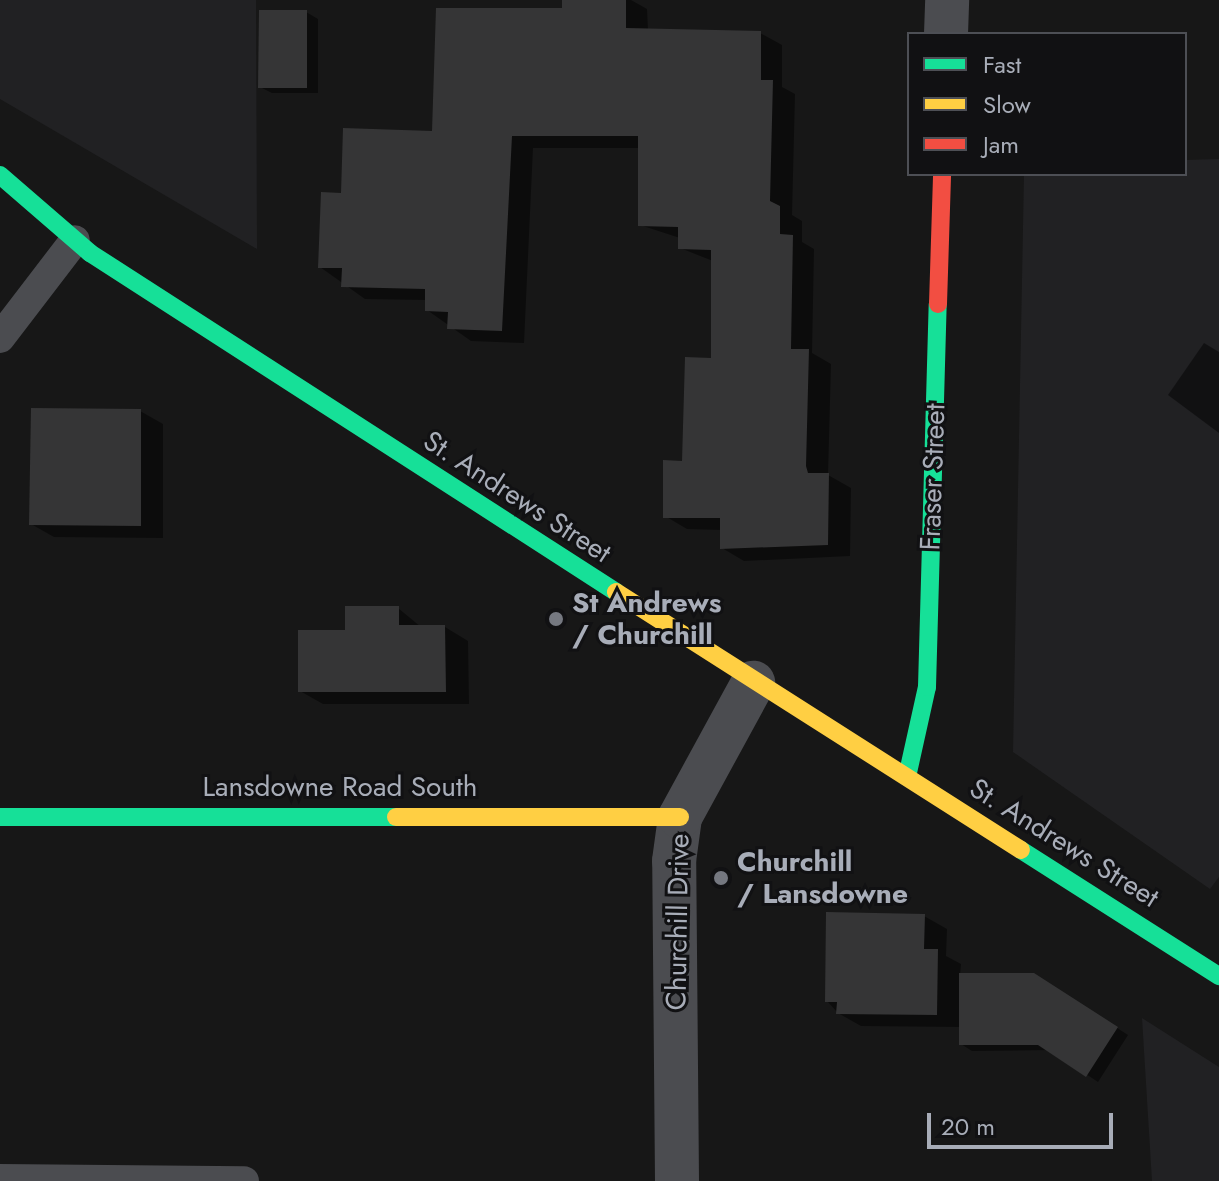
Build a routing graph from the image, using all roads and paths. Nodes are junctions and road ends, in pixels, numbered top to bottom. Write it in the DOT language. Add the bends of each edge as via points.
graph roads {
  1 [pos="947,0"];
  2 [pos="946,32"];
  3 [pos="0,175"];
  4 [pos="942,176"];
  5 [pos="75,240"];
  6 [pos="0,338"];
  7 [pos="753,683"];
  8 [pos="907,777"];
  9 [pos="0,817"];
  10 [pos="680,817"];
  11 [pos="1219,976"];
  12 [pos="0,1179"];
  13 [pos="244,1181"];
  14 [pos="677,1181"];
  1 -- 2 [label="street"];
  3 -- 5 [label="main road, St. Andrews Street"];
  4 -- 8 [label="main road, Fraser Street" via="927,687"];
  5 -- 6 [label="lane"];
  5 -- 7 [label="main road, St. Andrews Street"];
  7 -- 8 [label="main road, St. Andrews Street"];
  7 -- 10 [label="street, Churchill Drive"];
  8 -- 11 [label="main road, St. Andrews Street"];
  9 -- 10 [label="main road, Lansdowne Road South"];
  10 -- 14 [label="street, Churchill Drive" via="674,861"];
  12 -- 13 [label="lane"];
}
